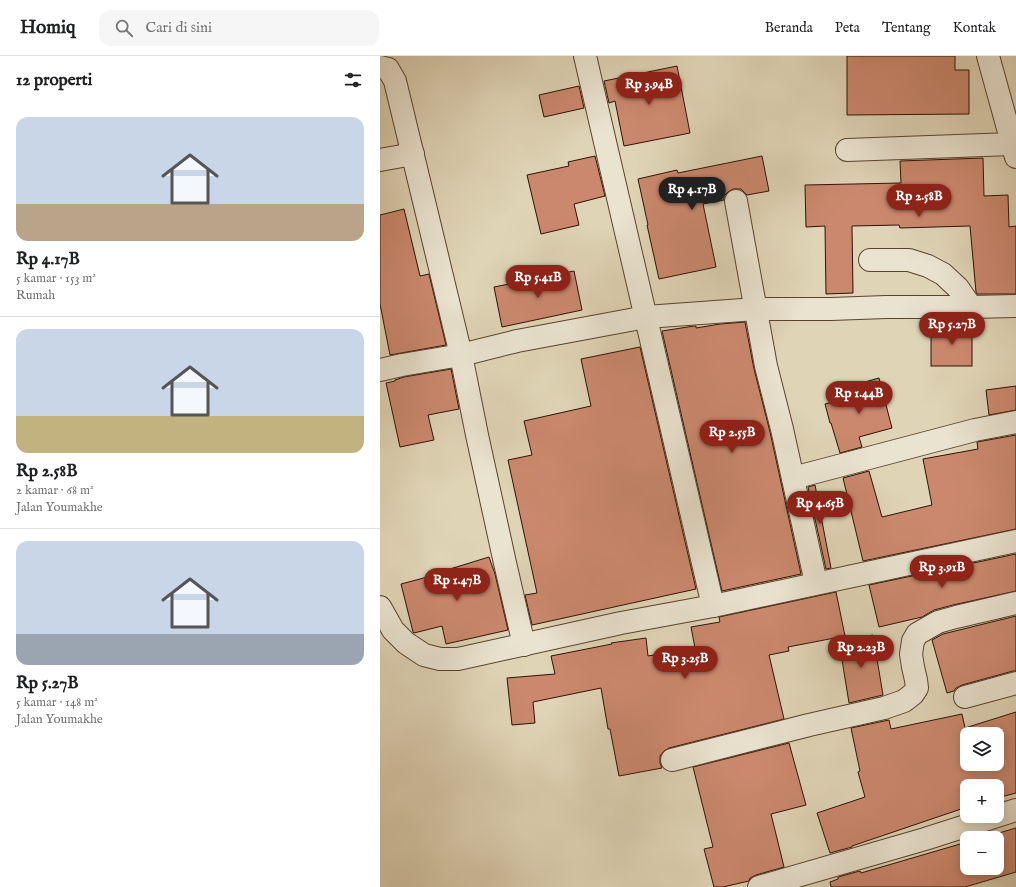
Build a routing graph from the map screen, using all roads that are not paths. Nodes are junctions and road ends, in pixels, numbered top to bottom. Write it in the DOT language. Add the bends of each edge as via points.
graph roads {
  1 [pos="586,56"];
  2 [pos="988,56"];
  3 [pos="380,66"];
  4 [pos="1015,148"];
  5 [pos="847,150"];
  6 [pos="413,154"];
  7 [pos="380,160"];
  8 [pos="736,201"];
  9 [pos="870,260"];
  10 [pos="1016,306"];
  11 [pos="971,307"];
  12 [pos="756,309"];
  13 [pos="646,317"];
  14 [pos="461,356"];
  15 [pos="380,370"];
  16 [pos="1016,422"];
  17 [pos="793,478"];
  18 [pos="1016,542"];
  19 [pos="816,583"];
  20 [pos="1016,603"];
  21 [pos="713,606"];
  22 [pos="380,607"];
  23 [pos="524,645"];
  24 [pos="1016,683"];
  25 [pos="965,697"];
  26 [pos="672,760"];
  27 [pos="1016,810"];
  28 [pos="759,887"];
  1 -- 13 [label="street"];
  2 -- 4 [label="street"];
  3 -- 6 [label="street" via="388,69 395,81"];
  4 -- 5 [label="street"];
  6 -- 7 [label="street"];
  6 -- 14 [label="street"];
  8 -- 12 [label="street"];
  9 -- 11 [label="street" via="909,260 928,266 943,274 958,288"];
  10 -- 11 [label="street"];
  11 -- 12 [label="street"];
  12 -- 13 [label="street"];
  12 -- 17 [label="street" via="766,366"];
  13 -- 14 [label="street" via="517,341"];
  13 -- 21 [label="street"];
  14 -- 15 [label="street"];
  14 -- 23 [label="street"];
  16 -- 17 [label="street" via="975,430"];
  17 -- 19 [label="street"];
  18 -- 19 [label="street"];
  19 -- 21 [label="street"];
  20 -- 26 [label="street" via="938,622 917,634 912,641 911,654 916,688 904,701"];
  21 -- 23 [label="street"];
  22 -- 23 [label="street" via="393,630 424,655 440,659 458,659"];
  24 -- 25 [label="street"];
  27 -- 28 [label="street"];
}
